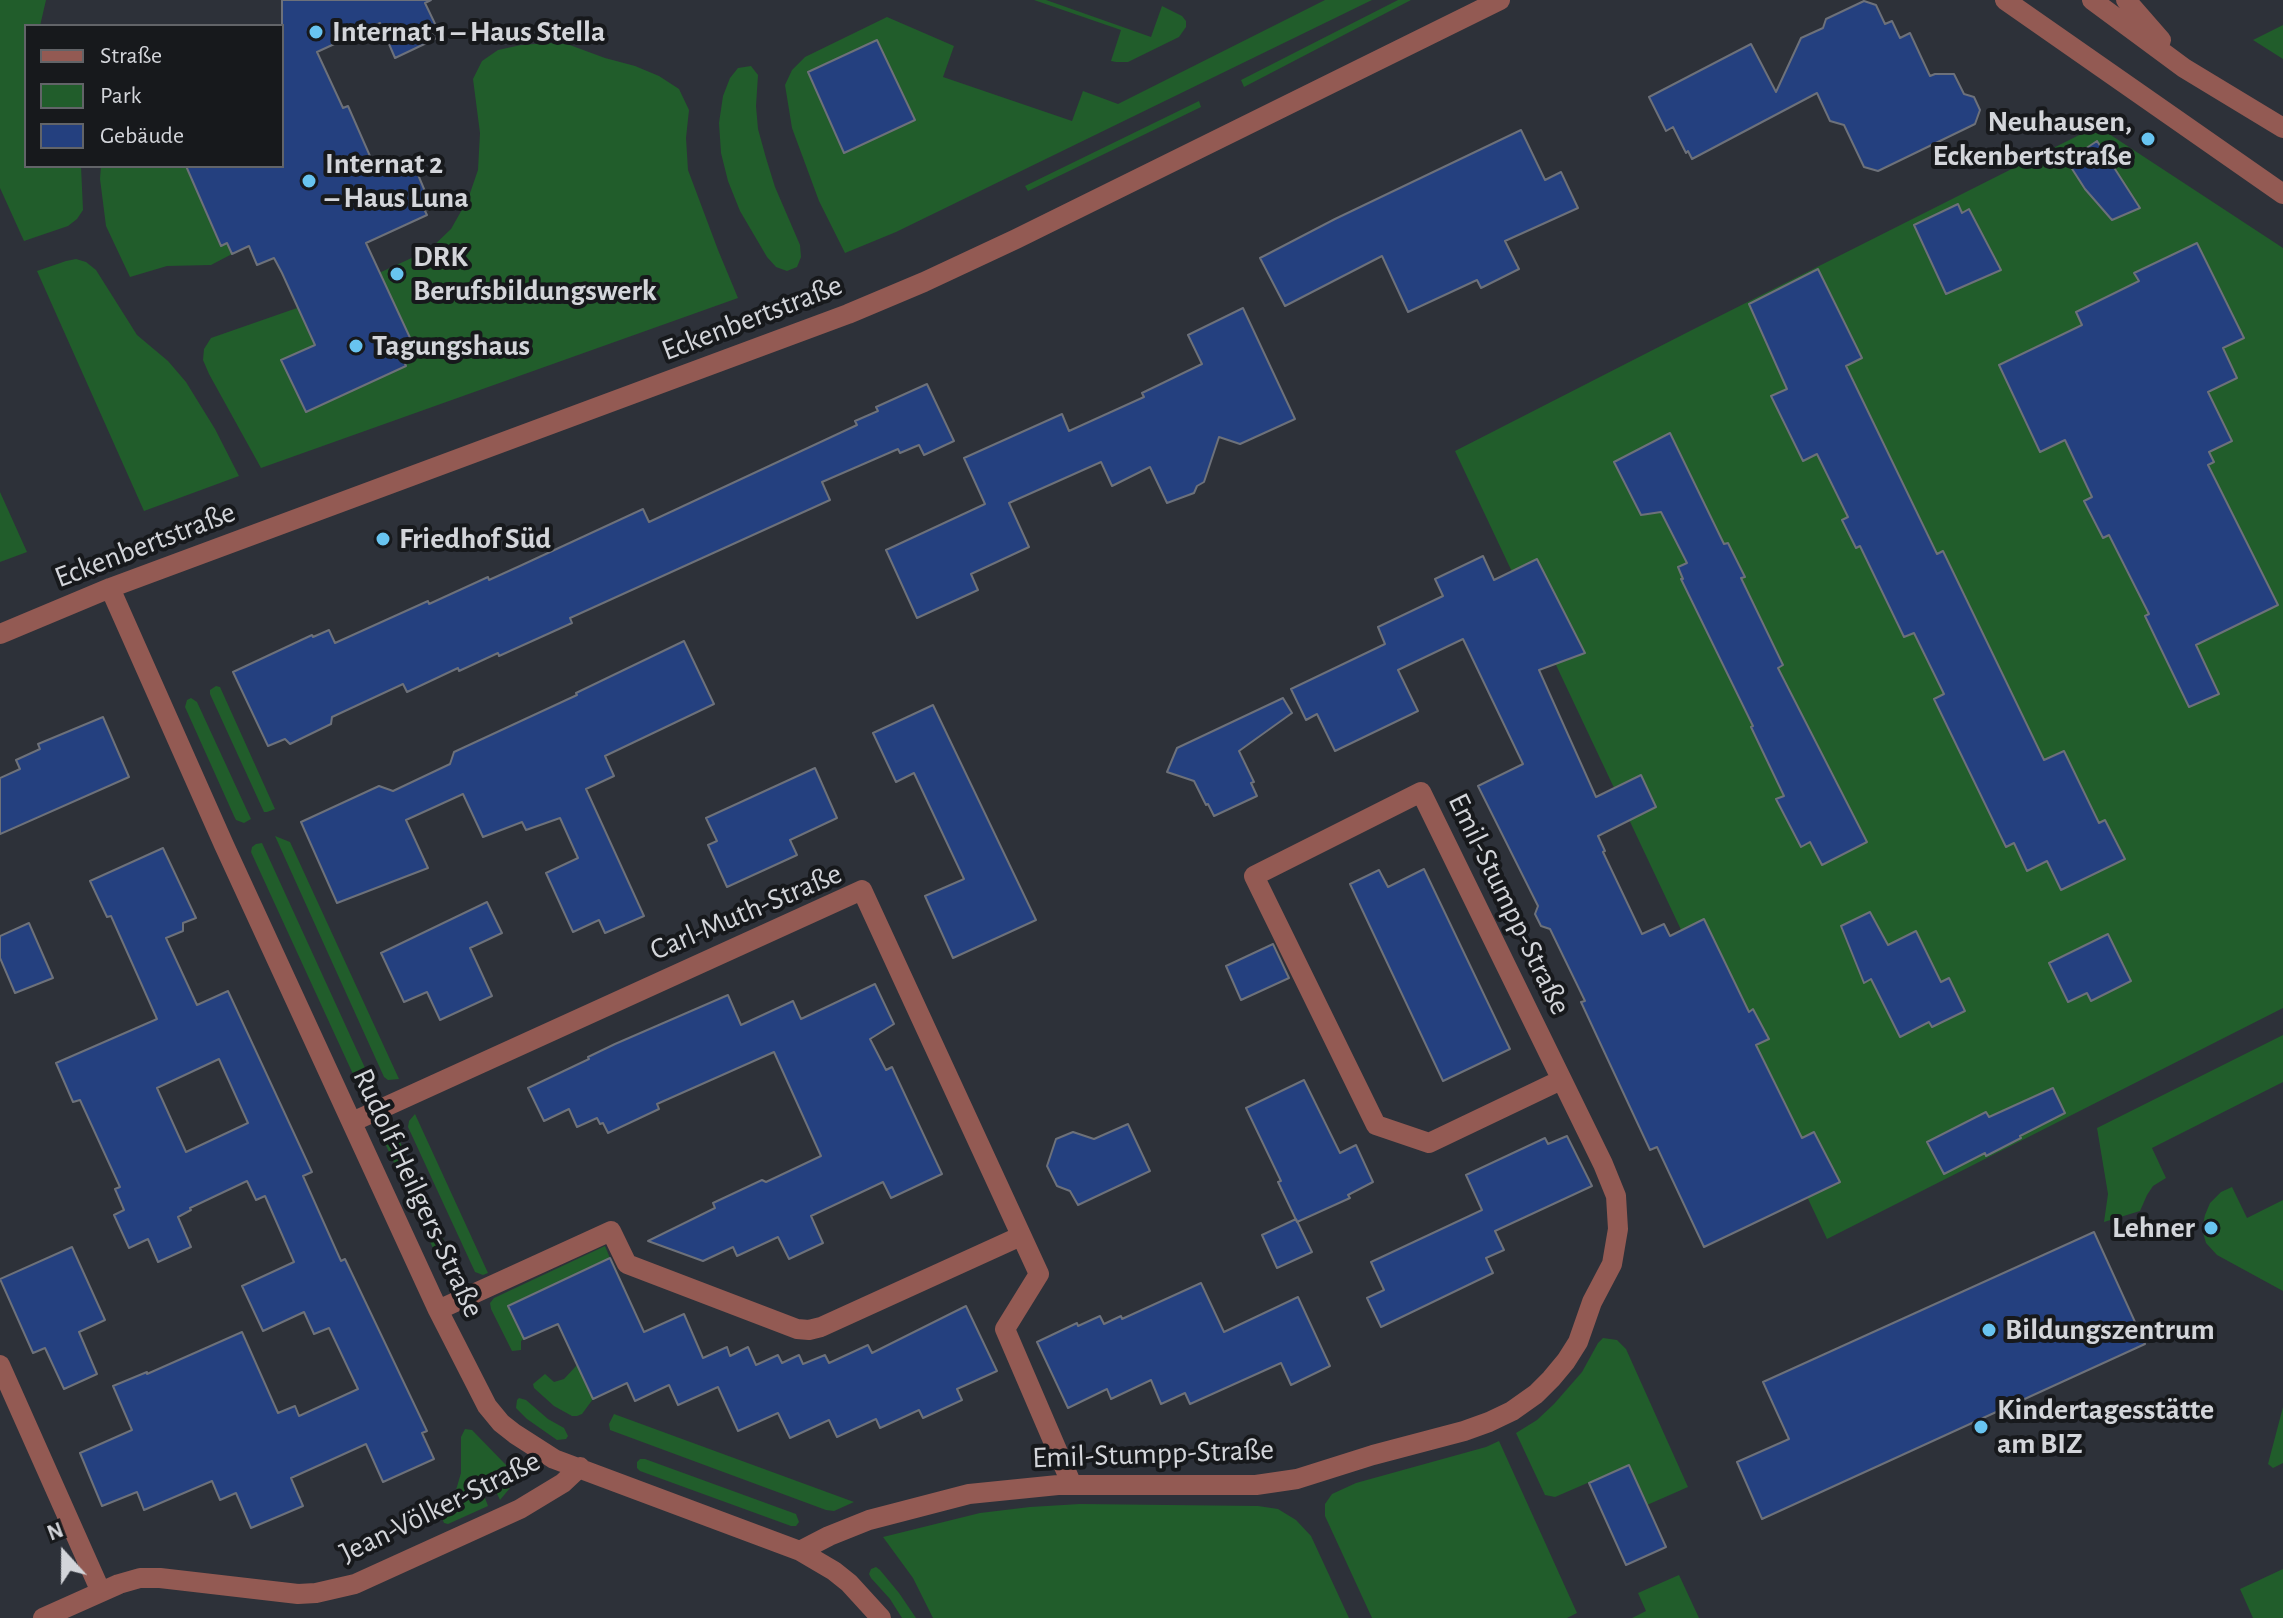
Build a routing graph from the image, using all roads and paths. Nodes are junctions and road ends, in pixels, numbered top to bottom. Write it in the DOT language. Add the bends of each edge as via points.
graph roads {
  1 [pos="1478,0"];
  2 [pos="1500,0"];
  3 [pos="2005,0"];
  4 [pos="2092,0"];
  5 [pos="2126,0"];
  6 [pos="1457,21"];
  7 [pos="2184,68"];
  8 [pos="2283,128"];
  9 [pos="2283,194"];
  10 [pos="110,588"];
  11 [pos="0,634"];
  12 [pos="1561,1080"];
  13 [pos="352,1122"];
  14 [pos="1021,1236"];
  15 [pos="438,1310"];
  16 [pos="0,1365"];
  17 [pos="580,1467"];
  18 [pos="1072,1485"];
  19 [pos="800,1551"];
  20 [pos="101,1592"];
  21 [pos="43,1618"];
  22 [pos="881,1618"];
  1 -- 6 [label="street"];
  2 -- 6 [label="street, Eckenbertstraße"];
  3 -- 9 [label="street"];
  4 -- 7 [label="street"];
  5 -- 7 [label="street"];
  6 -- 10 [label="street, Eckenbertstraße" via="886,298"];
  7 -- 8 [label="street"];
  10 -- 11 [label="street, Eckenbertstraße"];
  10 -- 13 [label="street, Rudolf-Heilgers-Straße"];
  12 -- 12 [label="street, Emil-Stumpp-Straße" via="1429,1143 1376,1125 1254,876 1421,792"];
  12 -- 18 [label="street, Emil-Stumpp-Straße" via="1616,1196 1618,1229 1612,1264 1578,1342 1536,1394 1512,1411 1464,1431 1277,1483"];
  13 -- 14 [label="street, Carl-Muth-Straße" via="862,890"];
  13 -- 15 [label="street, Rudolf-Heilgers-Straße"];
  14 -- 15 [label="street" via="809,1330 627,1264 611,1231"];
  14 -- 18 [label="street, Carl-Muth-Straße" via="1039,1274 1005,1329"];
  15 -- 17 [label="street, Rudolf-Heilgers-Straße" via="474,1384 501,1423 554,1459"];
  16 -- 20 [label="street"];
  17 -- 19 [label="street, Rudolf-Heilgers-Straße"];
  17 -- 20 [label="street, Jean-Völker-Straße" via="520,1509 377,1576 334,1590 298,1594 140,1578"];
  18 -- 19 [label="street, Emil-Stumpp-Straße" via="969,1494 897,1511"];
  19 -- 22 [label="street, Rudolf-Heilgers-Straße" via="849,1583"];
  20 -- 21 [label="street, Jean-Völker-Straße"];
}
